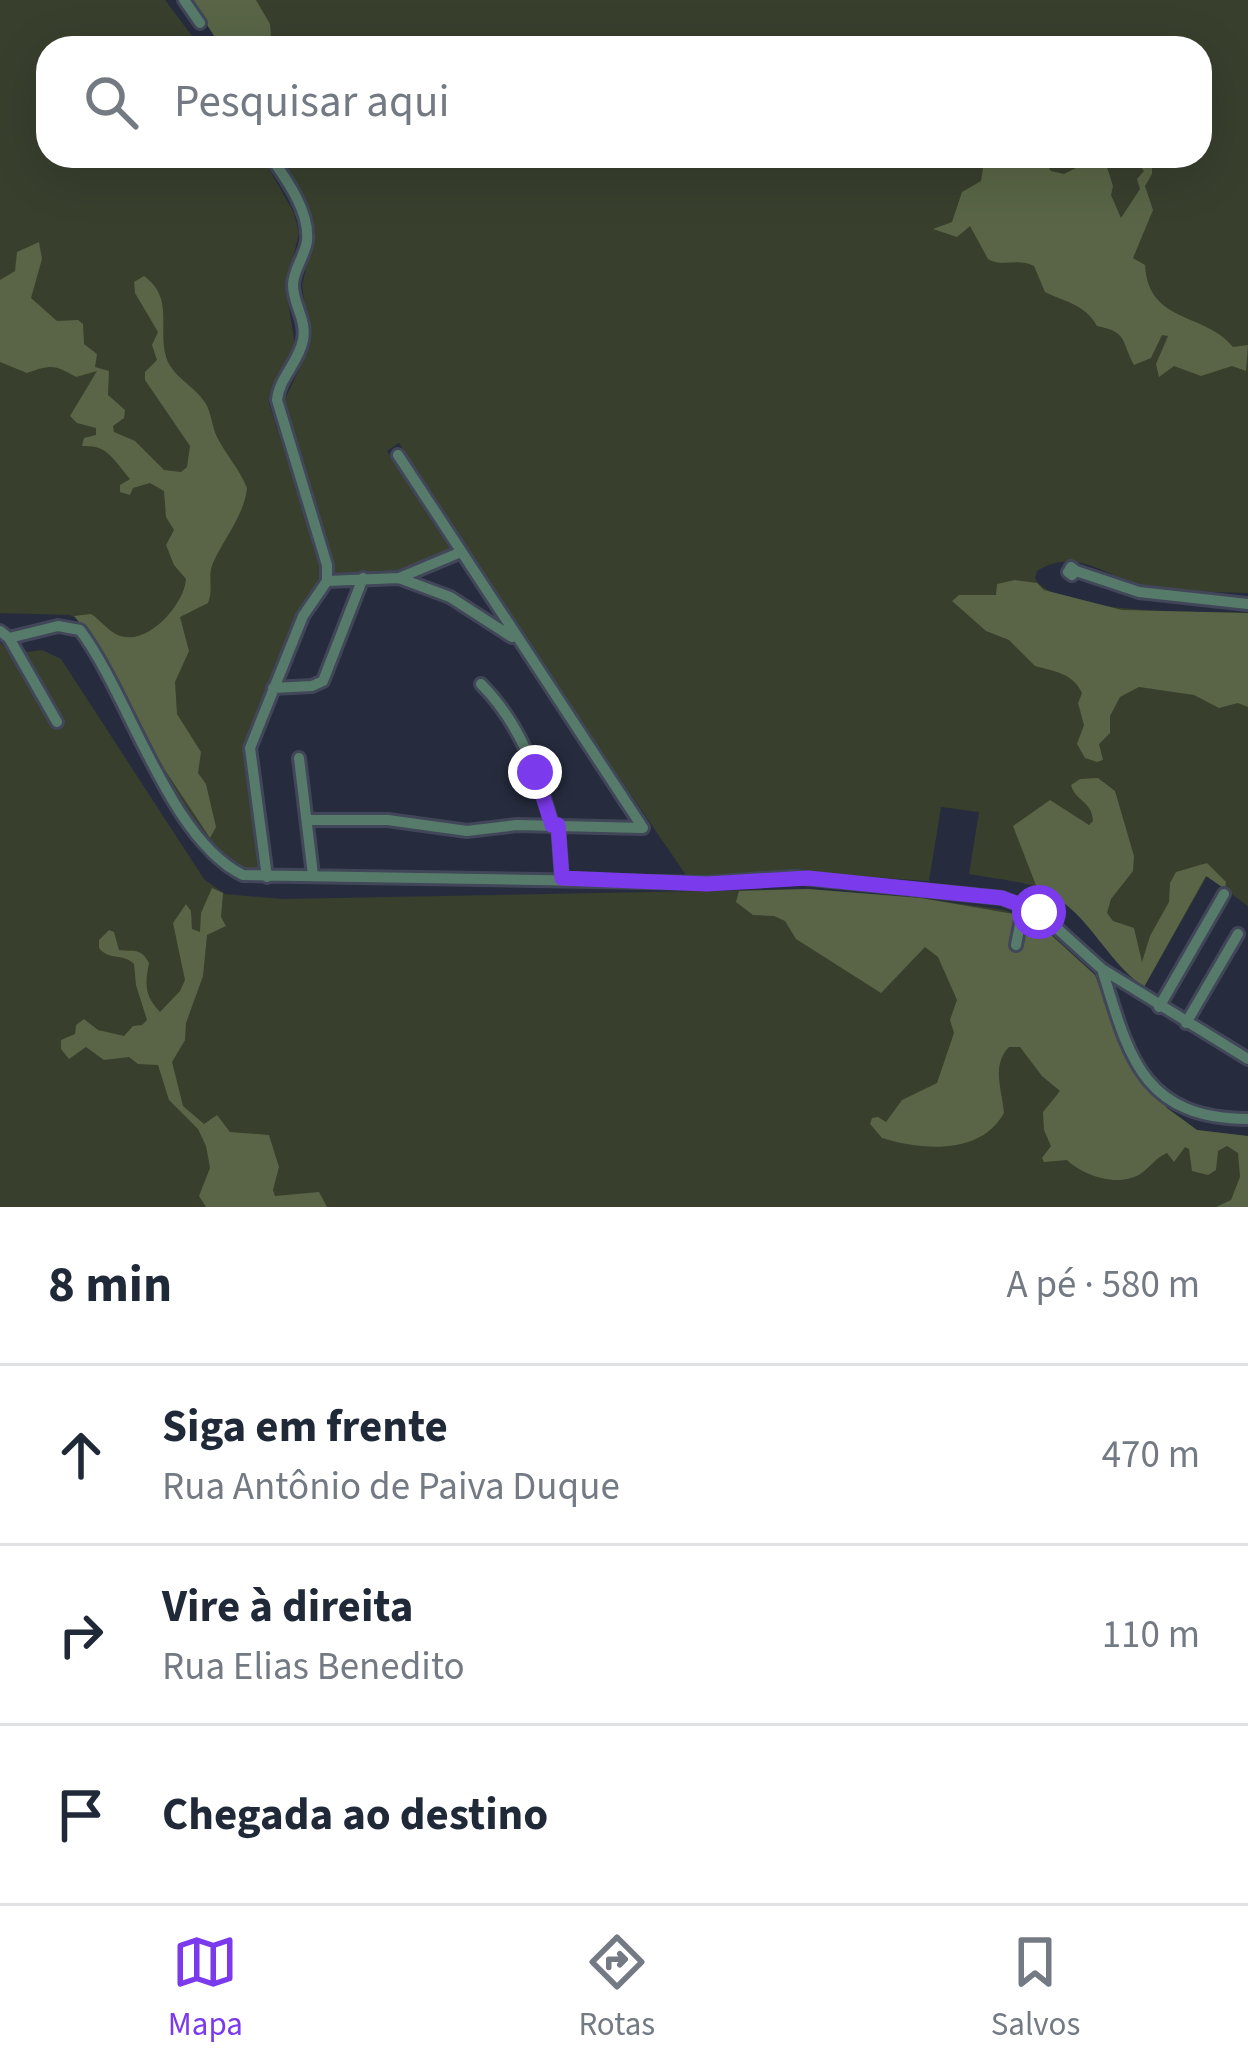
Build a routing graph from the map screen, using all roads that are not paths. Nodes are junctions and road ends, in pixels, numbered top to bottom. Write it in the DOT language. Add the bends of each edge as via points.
graph roads {
  1 [pos="184,0"];
  2 [pos="200,23"];
  3 [pos="277,168"];
  4 [pos="398,455"];
  5 [pos="461,551"];
  6 [pos="1076,571"];
  7 [pos="363,578"];
  8 [pos="399,578"];
  9 [pos="327,581"];
  10 [pos="1248,604"];
  11 [pos="4,635"];
  12 [pos="521,647"];
  13 [pos="481,684"];
  14 [pos="273,688"];
  15 [pos="57,722"];
  16 [pos="299,758"];
  17 [pos="308,820"];
  18 [pos="555,825"];
  19 [pos="313,875"];
  20 [pos="267,878"];
  21 [pos="562,878"];
  22 [pos="1224,894"];
  23 [pos="1024,904"];
  24 [pos="1238,934"];
  25 [pos="1016,945"];
  26 [pos="1102,969"];
  27 [pos="1159,1007"];
  28 [pos="1186,1023"];
  29 [pos="1248,1059"];
  30 [pos="1248,1119"];
  1 -- 2 [label="street"];
  3 -- 9 [label="street" via="303,211 307,243 293,289 303,340 277,400"];
  4 -- 5 [label="street"];
  5 -- 8 [label="street"];
  5 -- 12 [label="street"];
  6 -- 10 [label="street" via="1139,592"];
  7 -- 8 [label="street"];
  7 -- 9 [label="street"];
  7 -- 14 [label="street" via="323,681"];
  8 -- 12 [label="street" via="466,606"];
  9 -- 14 [label="street"];
  11 -- 15 [label="street"];
  11 -- 20 [label="street" via="80,630 208,850 243,875"];
  12 -- 18 [label="street" via="642,830"];
  13 -- 18 [label="street" via="524,745"];
  14 -- 20 [label="street" via="250,748"];
  16 -- 17 [label="street"];
  17 -- 18 [label="street" via="467,831"];
  17 -- 19 [label="street"];
  18 -- 21 [label="street"];
  19 -- 20 [label="street"];
  19 -- 21 [label="street"];
  21 -- 23 [label="street" via="707,884 794,877"];
  22 -- 27 [label="street"];
  23 -- 25 [label="street"];
  23 -- 26 [label="street"];
  24 -- 28 [label="street"];
  26 -- 27 [label="street"];
  26 -- 30 [label="street" via="1132,1057 1155,1088 1200,1116"];
  27 -- 28 [label="street"];
  28 -- 29 [label="street"];
}
